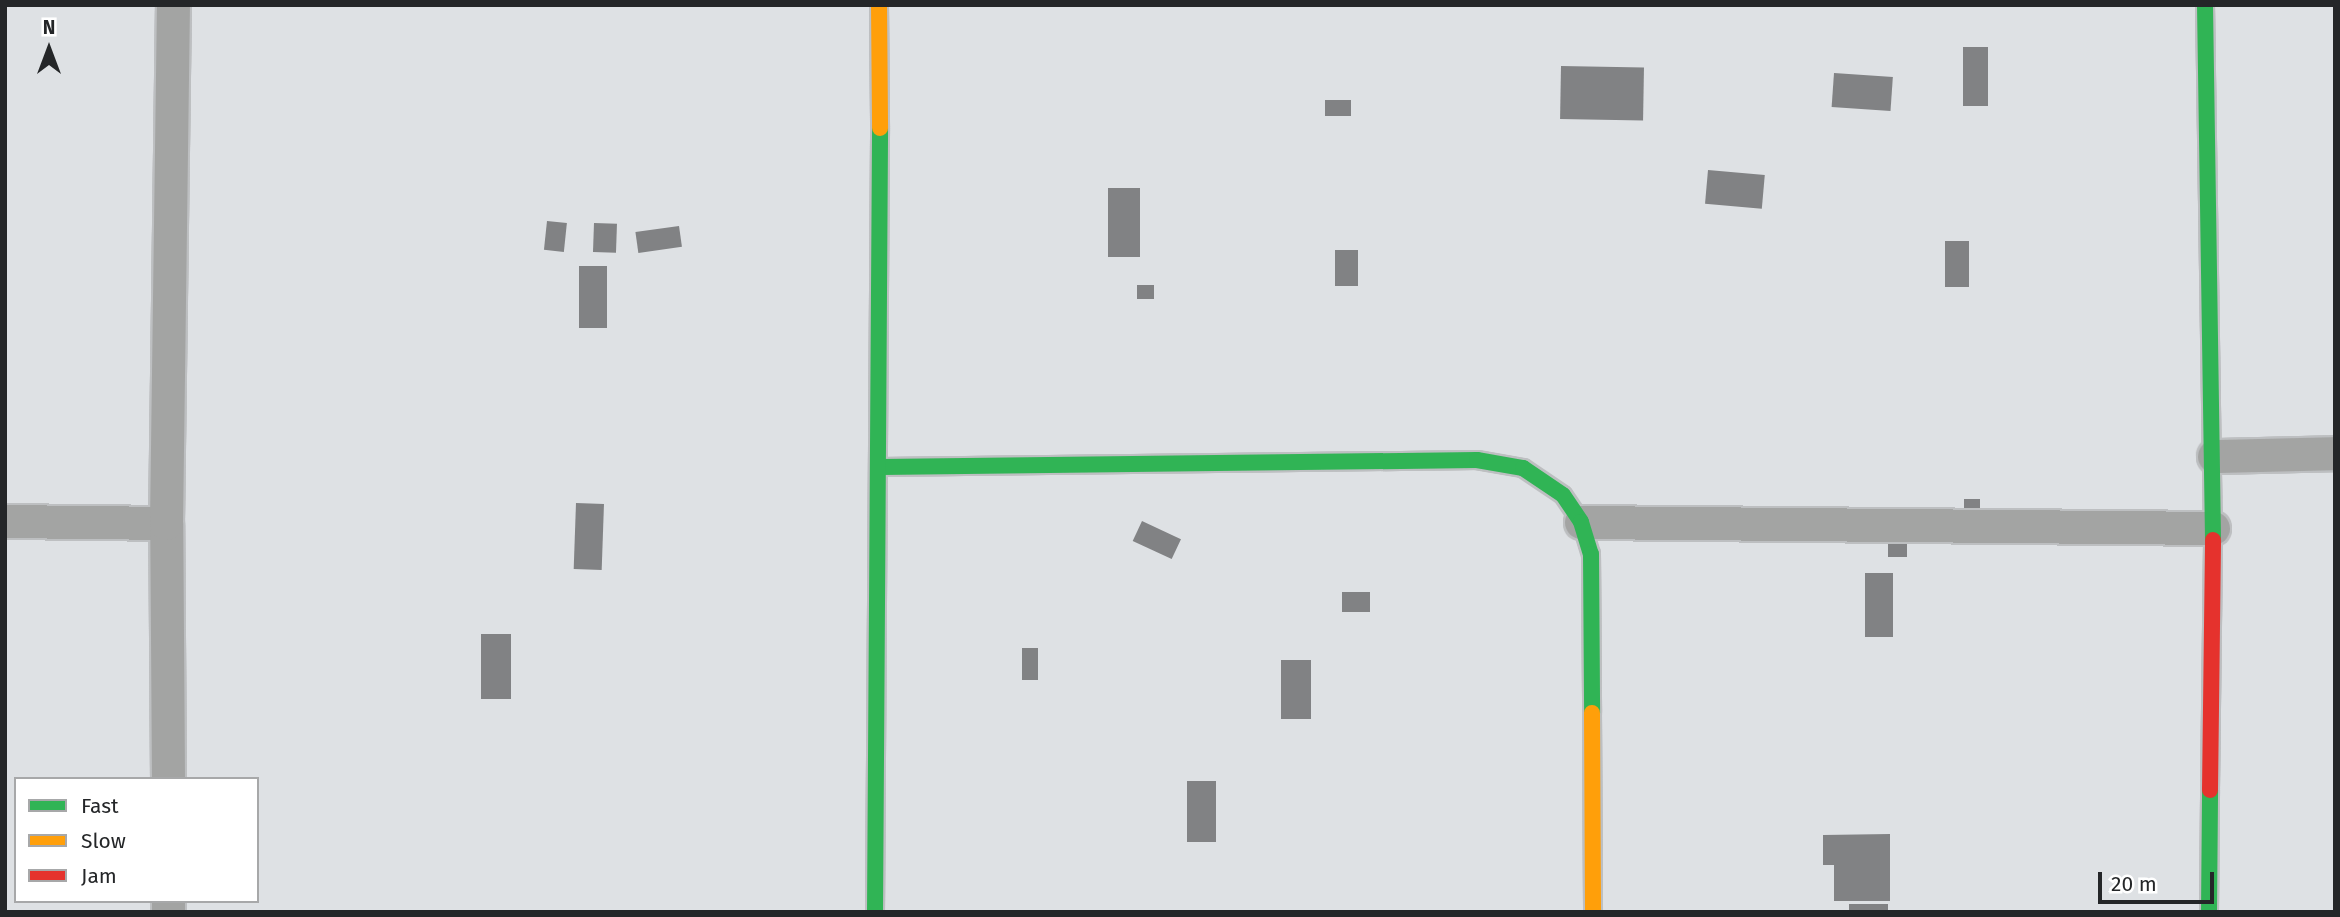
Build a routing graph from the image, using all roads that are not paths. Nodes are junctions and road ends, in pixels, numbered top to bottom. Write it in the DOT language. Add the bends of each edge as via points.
graph roads {
  1 [pos="173,5"];
  2 [pos="879,5"];
  3 [pos="2205,5"];
  4 [pos="2335,453"];
  5 [pos="2214,456"];
  6 [pos="881,467"];
  7 [pos="5,521"];
  8 [pos="1581,522"];
  9 [pos="166,523"];
  10 [pos="2213,528"];
  11 [pos="168,777"];
  12 [pos="875,912"];
  13 [pos="1593,912"];
  14 [pos="2209,912"];
  1 -- 9 [label="street"];
  2 -- 6 [label="street"];
  3 -- 5 [label="street"];
  4 -- 5 [label="street"];
  5 -- 10 [label="street"];
  6 -- 8 [label="street" via="1477,460 1523,468 1563,495"];
  6 -- 12 [label="street"];
  7 -- 9 [label="street"];
  8 -- 10 [label="street"];
  8 -- 13 [label="street" via="1591,554"];
  9 -- 11 [label="street"];
  10 -- 14 [label="street"];
}
